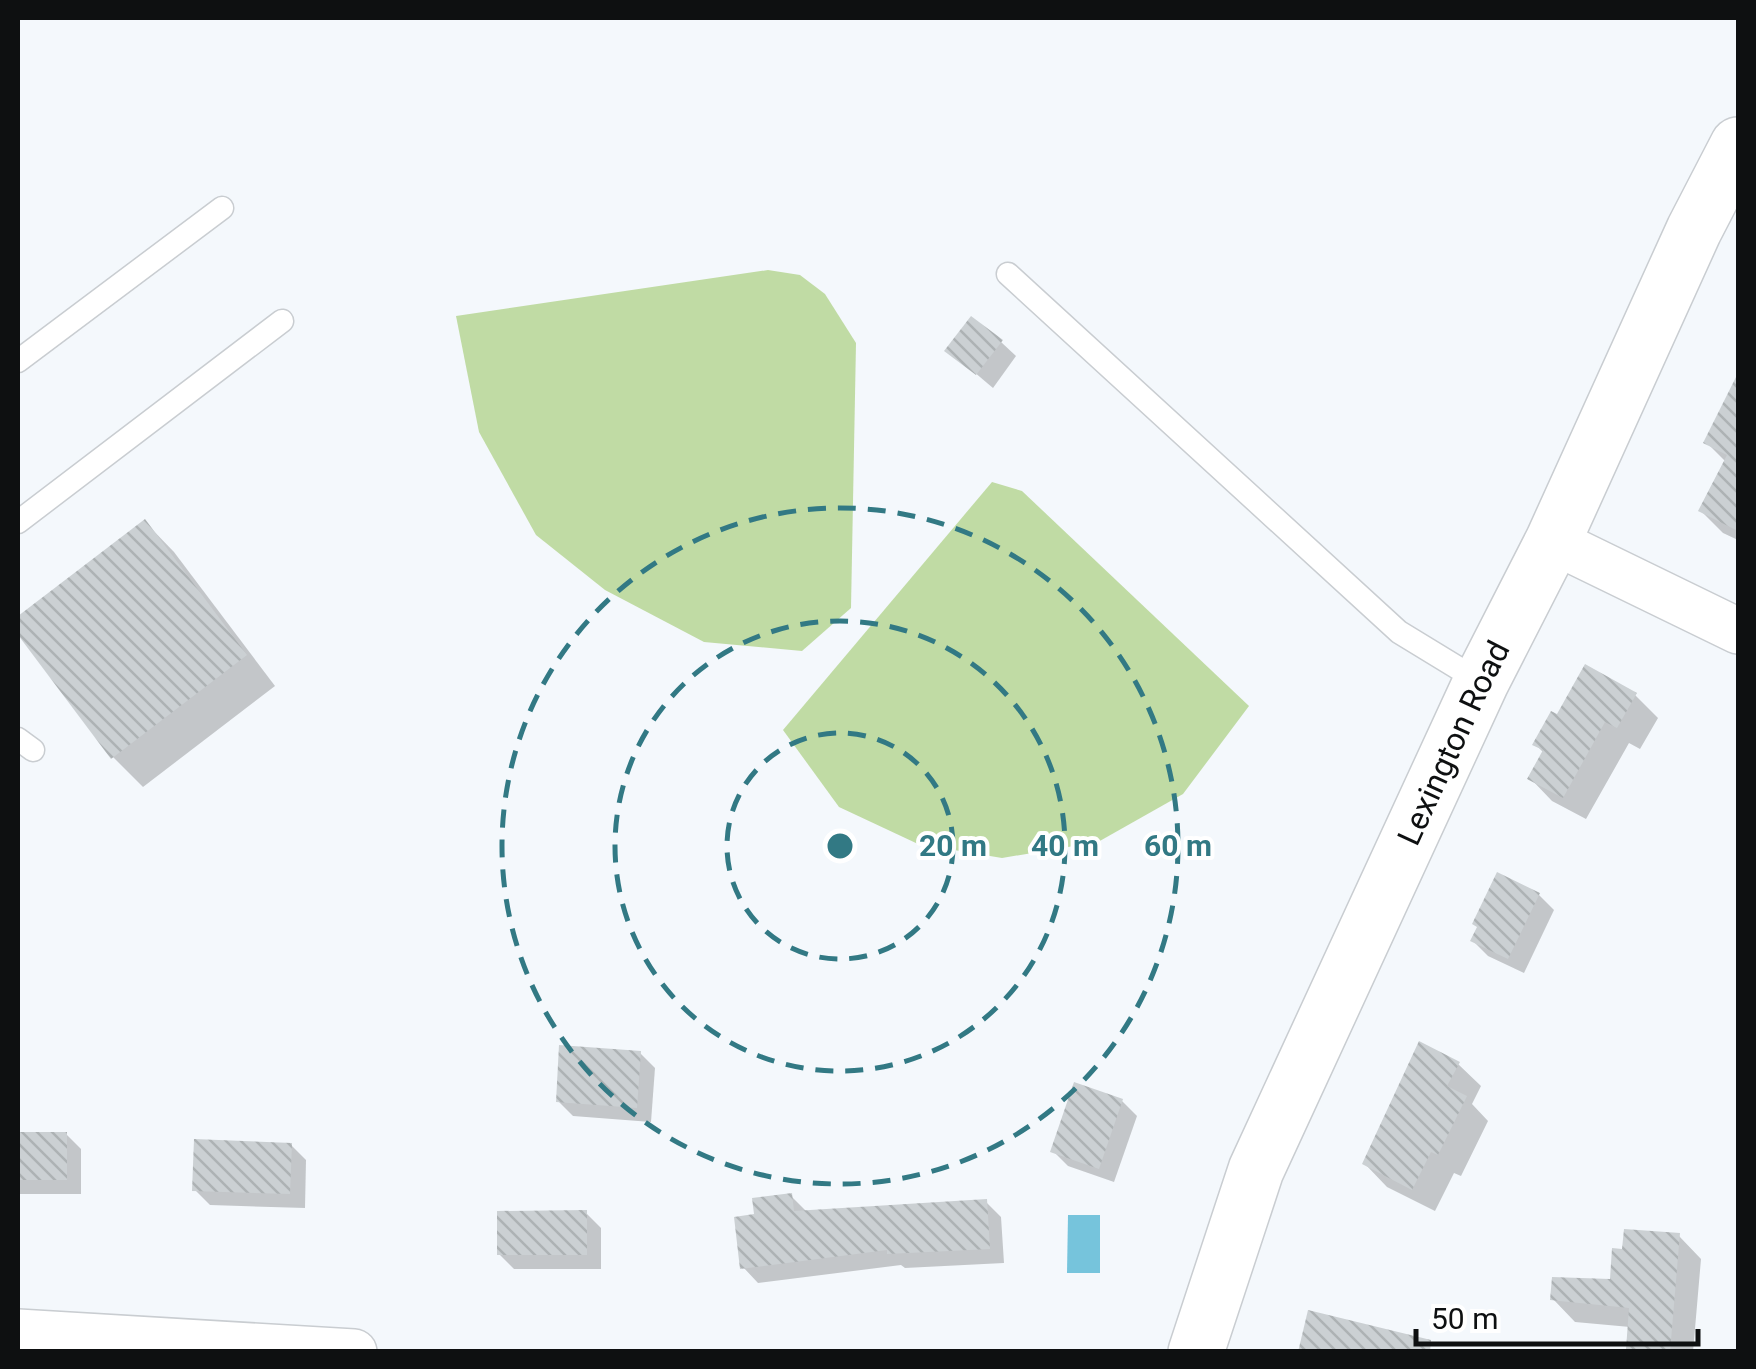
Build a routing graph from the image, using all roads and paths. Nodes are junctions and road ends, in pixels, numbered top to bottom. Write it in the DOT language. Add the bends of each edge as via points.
graph roads {
  1 [pos="1738,144"];
  2 [pos="222,208"];
  3 [pos="1008,274"];
  4 [pos="282,320"];
  5 [pos="18,361"];
  6 [pos="18,522"];
  7 [pos="1553,541"];
  8 [pos="1738,631"];
  9 [pos="1481,682"];
  10 [pos="18,1332"];
  11 [pos="354,1352"];
  12 [pos="1196,1352"];
  1 -- 7 [label="street, Lexington Road"];
  2 -- 5 [label="lane"];
  3 -- 9 [label="lane" via="1399,632"];
  4 -- 6 [label="lane"];
  7 -- 8 [label="street"];
  7 -- 9 [label="street, Lexington Road"];
  9 -- 12 [label="street, Lexington Road" via="1256,1170"];
  10 -- 11 [label="street"];
}
